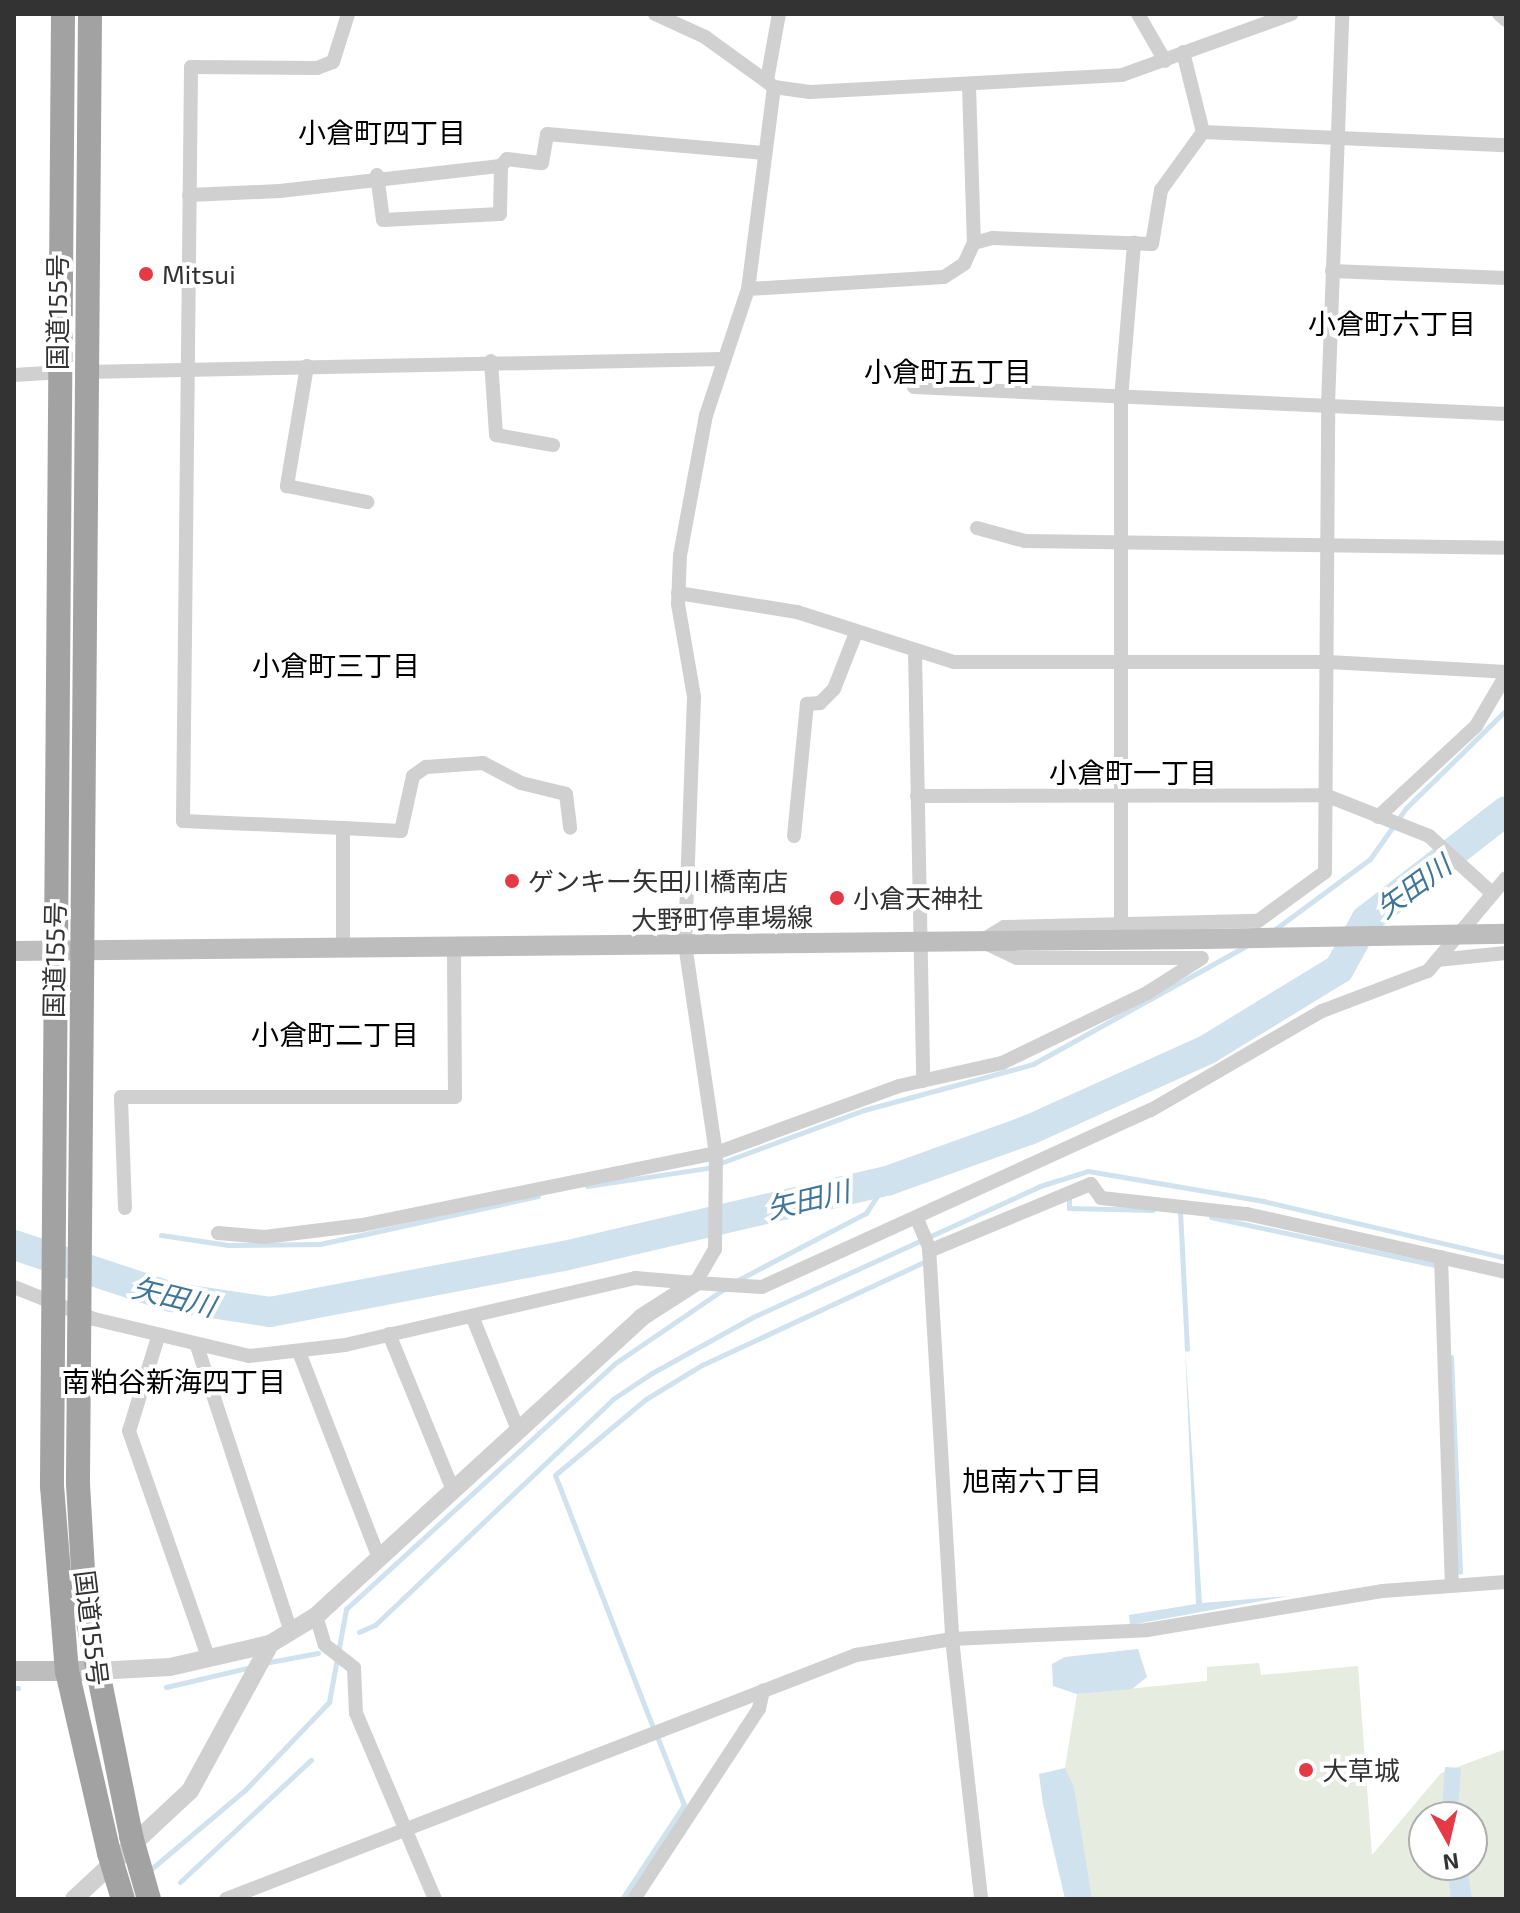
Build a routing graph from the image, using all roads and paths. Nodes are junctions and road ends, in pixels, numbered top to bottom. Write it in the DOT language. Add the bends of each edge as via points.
graph roads {
  1 [pos="63,14"];
  2 [pos="90,14"];
  3 [pos="348,14"];
  4 [pos="655,14"];
  5 [pos="779,14"];
  6 [pos="1138,14"];
  7 [pos="1291,14"];
  8 [pos="1342,14"];
  9 [pos="1499,14"];
  10 [pos="1506,20"];
  11 [pos="1183,52"];
  12 [pos="1165,61"];
  13 [pos="770,83"];
  14 [pos="969,86"];
  15 [pos="1203,132"];
  16 [pos="1338,136"];
  17 [pos="1506,145"];
  18 [pos="765,153"];
  19 [pos="501,166"];
  20 [pos="377,175"];
  21 [pos="189,195"];
  22 [pos="974,243"];
  23 [pos="1134,243"];
  24 [pos="1332,271"];
  25 [pos="1506,278"];
  26 [pos="748,289"];
  27 [pos="723,359"];
  28 [pos="491,361"];
  29 [pos="307,366"];
  30 [pos="187,369"];
  31 [pos="74,372"];
  32 [pos="14,375"];
  33 [pos="914,387"];
  34 [pos="1121,399"];
  35 [pos="1328,405"];
  36 [pos="1506,414"];
  37 [pos="553,445"];
  38 [pos="367,502"];
  39 [pos="977,528"];
  40 [pos="1124,541"];
  41 [pos="1329,547"];
  42 [pos="1506,548"];
  43 [pos="678,593"];
  44 [pos="856,633"];
  45 [pos="915,651"];
  46 [pos="1329,662"];
  47 [pos="1121,663"];
  48 [pos="1506,674"];
  49 [pos="1325,795"];
  50 [pos="917,796"];
  51 [pos="1120,796"];
  52 [pos="1378,817"];
  53 [pos="343,828"];
  54 [pos="570,828"];
  55 [pos="794,836"];
  56 [pos="1506,878"];
  57 [pos="1494,892"];
  58 [pos="1121,928"];
  59 [pos="1506,934"];
  60 [pos="981,942"];
  61 [pos="685,944"];
  62 [pos="920,944"];
  63 [pos="454,948"];
  64 [pos="82,950"];
  65 [pos="343,950"];
  66 [pos="14,951"];
  67 [pos="54,951"];
  68 [pos="1506,953"];
  69 [pos="1437,960"];
  70 [pos="923,1081"];
  71 [pos="715,1156"];
  72 [pos="125,1208"];
  73 [pos="919,1224"];
  74 [pos="218,1233"];
  75 [pos="929,1249"];
  76 [pos="1441,1257"];
  77 [pos="1506,1272"];
  78 [pos="695,1283"];
  79 [pos="14,1287"];
  80 [pos="52,1297"];
  81 [pos="78,1306"];
  82 [pos="472,1316"];
  83 [pos="389,1334"];
  84 [pos="158,1337"];
  85 [pos="197,1346"];
  86 [pos="299,1352"];
  87 [pos="518,1430"];
  88 [pos="453,1490"];
  89 [pos="379,1558"];
  90 [pos="1506,1582"];
  91 [pos="1452,1586"];
  92 [pos="316,1616"];
  93 [pos="291,1632"];
  94 [pos="952,1639"];
  95 [pos="270,1644"];
  96 [pos="209,1659"];
  97 [pos="14,1671"];
  98 [pos="67,1671"];
  99 [pos="96,1671"];
  100 [pos="763,1690"];
  101 [pos="407,1828"];
  102 [pos="74,1899"];
  103 [pos="123,1899"];
  104 [pos="149,1899"];
  105 [pos="226,1899"];
  106 [pos="435,1899"];
  107 [pos="634,1899"];
  108 [pos="981,1899"];
  1 -- 31 [label="highway, 国道155号"];
  2 -- 31 [label="highway, 国道155号"];
  3 -- 21 [label="street" via="333,62 317,68 191,67"];
  4 -- 13 [label="street"];
  5 -- 13 [label="street"];
  6 -- 12 [label="street"];
  7 -- 11 [label="street"];
  8 -- 16 [label="street"];
  9 -- 10 [label="street"];
  11 -- 12 [label="street"];
  11 -- 15 [label="street"];
  12 -- 14 [label="street" via="1098,78"];
  13 -- 14 [label="street" via="810,92"];
  13 -- 18 [label="street"];
  14 -- 22 [label="street"];
  15 -- 16 [label="street"];
  15 -- 23 [label="street" via="1161,190 1152,244"];
  16 -- 17 [label="street"];
  16 -- 24 [label="street"];
  18 -- 19 [label="street" via="547,134 542,163 507,159"];
  18 -- 26 [label="street"];
  19 -- 20 [label="street"];
  19 -- 20 [label="street" via="500,214 383,220"];
  20 -- 21 [label="street" via="280,191"];
  21 -- 30 [label="street"];
  22 -- 23 [label="street"];
  22 -- 26 [label="street" via="964,264 944,277"];
  23 -- 34 [label="street"];
  24 -- 25 [label="street"];
  24 -- 35 [label="street"];
  26 -- 27 [label="street"];
  27 -- 28 [label="street"];
  27 -- 43 [label="street" via="688,502"];
  28 -- 29 [label="street"];
  28 -- 37 [label="street" via="496,435"];
  29 -- 30 [label="street"];
  29 -- 38 [label="street" via="287,486"];
  30 -- 31 [label="street"];
  30 -- 53 [label="street" via="183,821"];
  31 -- 32 [label="street"];
  31 -- 64 [label="highway, 国道155号"];
  31 -- 67 [label="highway, 国道155号"];
  33 -- 34 [label="street"];
  34 -- 35 [label="street"];
  34 -- 40 [label="street"];
  35 -- 36 [label="street"];
  35 -- 41 [label="street"];
  39 -- 40 [label="street" via="1025,541"];
  40 -- 41 [label="street"];
  40 -- 47 [label="street"];
  41 -- 42 [label="street"];
  41 -- 46 [label="street"];
  43 -- 44 [label="street" via="761,604"];
  43 -- 61 [label="street" via="694,697"];
  44 -- 45 [label="street"];
  44 -- 55 [label="street" via="834,689 820,703 807,704"];
  45 -- 47 [label="street" via="954,662"];
  45 -- 50 [label="street"];
  46 -- 47 [label="street"];
  46 -- 48 [label="street"];
  46 -- 49 [label="street"];
  47 -- 51 [label="street"];
  48 -- 52 [label="street" via="1476,726"];
  49 -- 51 [label="street"];
  49 -- 52 [label="street"];
  49 -- 58 [label="street" via="1325,872 1258,921"];
  50 -- 51 [label="street"];
  50 -- 62 [label="street"];
  51 -- 58 [label="street"];
  52 -- 57 [label="street" via="1444,845"];
  53 -- 54 [label="street" via="401,831 413,776 426,767 483,763 521,783 566,794"];
  53 -- 65 [label="street"];
  56 -- 57 [label="street"];
  57 -- 69 [label="street"];
  58 -- 60 [label="street" via="1004,927"];
  59 -- 60 [label="main road, 大野町停車場線, bridge"];
  60 -- 62 [label="main road, 大野町停車場線"];
  60 -- 70 [label="street" via="1017,958 1202,958 1147,993 1002,1063"];
  61 -- 62 [label="main road, 大野町停車場線"];
  61 -- 63 [label="main road, 大野町停車場線"];
  61 -- 71 [label="street"];
  62 -- 70 [label="street"];
  63 -- 65 [label="main road, 大野町停車場線"];
  63 -- 72 [label="street" via="455,1097 121,1097"];
  64 -- 65 [label="main road, 大野町停車場線"];
  64 -- 67 [label="main road, 大野町停車場線"];
  64 -- 81 [label="highway, 国道155号"];
  66 -- 67 [label="main road, 大野町停車場線"];
  67 -- 80 [label="highway, 国道155号"];
  68 -- 69 [label="street"];
  69 -- 73 [label="street" via="1428,971 1322,1011 1151,1110"];
  70 -- 71 [label="street"];
  71 -- 74 [label="street" via="362,1225 264,1237"];
  71 -- 78 [label="street" via="715,1249"];
  73 -- 75 [label="street"];
  73 -- 78 [label="street" via="762,1287"];
  75 -- 76 [label="street" via="1091,1184 1101,1198 1247,1214"];
  75 -- 94 [label="street"];
  76 -- 77 [label="street"];
  76 -- 91 [label="street"];
  78 -- 82 [label="street" via="635,1278"];
  78 -- 87 [label="street" via="642,1317"];
  79 -- 80 [label="street"];
  80 -- 81 [label="street"];
  80 -- 98 [label="highway, 国道155号" via="53,1536"];
  81 -- 84 [label="street"];
  81 -- 99 [label="highway, 国道155号" via="81,1554"];
  82 -- 83 [label="street"];
  82 -- 87 [label="street"];
  83 -- 86 [label="street"];
  83 -- 88 [label="street"];
  84 -- 85 [label="street"];
  84 -- 96 [label="street" via="129,1431"];
  85 -- 86 [label="street" via="249,1356"];
  85 -- 93 [label="street"];
  86 -- 89 [label="street"];
  87 -- 88 [label="street"];
  88 -- 89 [label="street"];
  89 -- 92 [label="street"];
  90 -- 91 [label="street"];
  91 -- 94 [label="street" via="1147,1630"];
  92 -- 93 [label="street"];
  92 -- 101 [label="street" via="325,1645 354,1668 356,1713"];
  93 -- 95 [label="street"];
  94 -- 100 [label="street" via="856,1655"];
  94 -- 108 [label="street"];
  95 -- 96 [label="street"];
  95 -- 102 [label="street" via="190,1791"];
  96 -- 99 [label="street"];
  97 -- 98 [label="main road"];
  98 -- 99 [label="main road"];
  98 -- 103 [label="highway, 国道155号, bridge"];
  99 -- 104 [label="highway, 国道155号, bridge"];
  100 -- 101 [label="street"];
  100 -- 107 [label="street" via="759,1709"];
  101 -- 105 [label="street"];
  101 -- 106 [label="street"];
}
